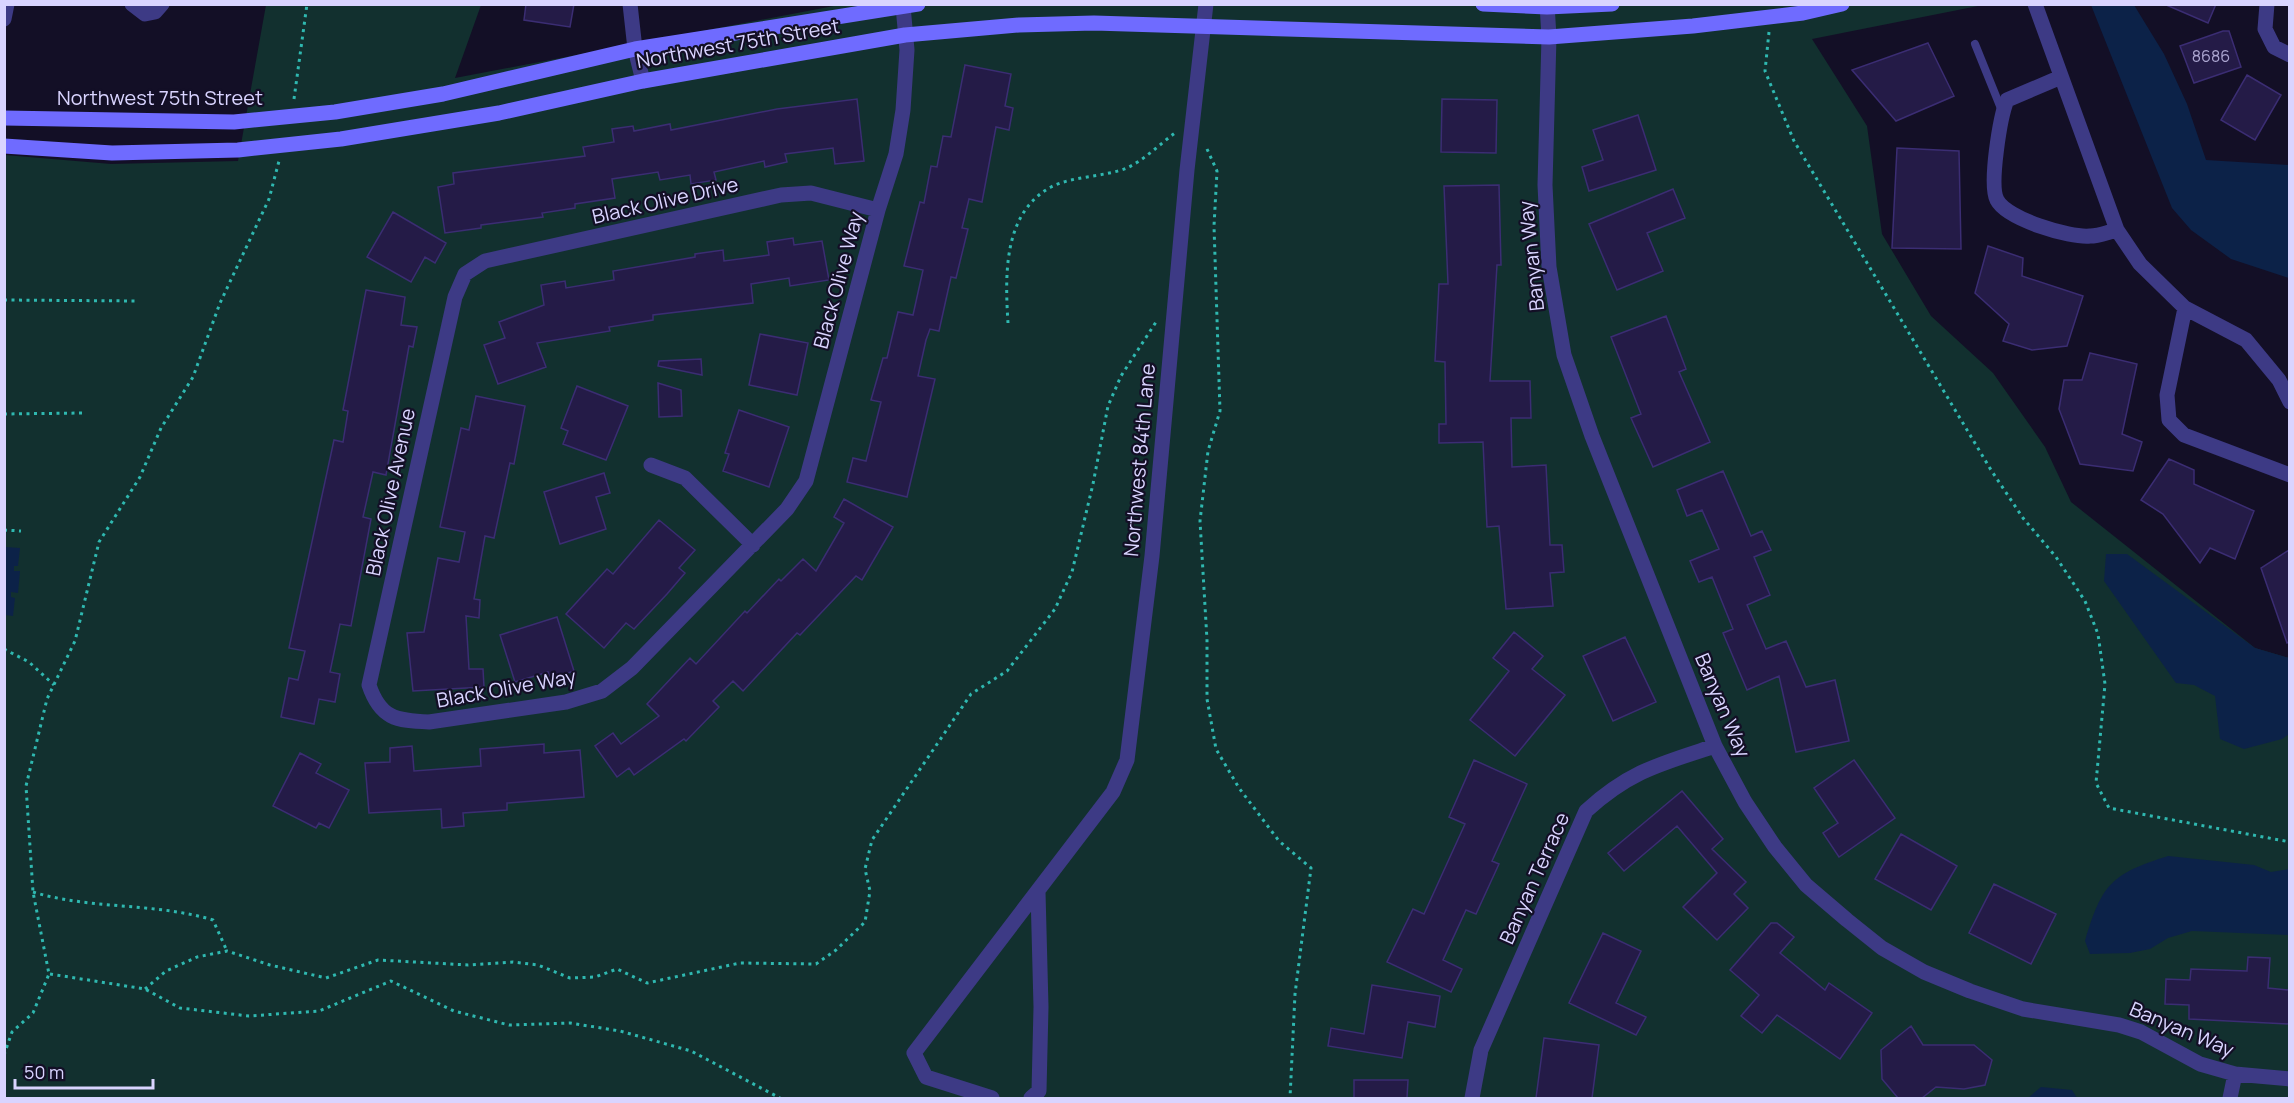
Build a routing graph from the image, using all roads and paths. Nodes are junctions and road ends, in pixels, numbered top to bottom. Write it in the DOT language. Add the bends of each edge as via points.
graph roads {
  1 [pos="7,4"];
  2 [pos="132,4"];
  3 [pos="162,4"];
  4 [pos="307,4"];
  5 [pos="630,4"];
  6 [pos="1206,4"];
  7 [pos="1483,4"];
  8 [pos="1612,4"];
  9 [pos="1842,4"];
  10 [pos="2035,4"];
  11 [pos="2267,4"];
  12 [pos="910,5"];
  13 [pos="1547,6"];
  14 [pos="1771,16"];
  15 [pos="4,19"];
  16 [pos="1204,27"];
  17 [pos="905,35"];
  18 [pos="1549,37"];
  19 [pos="1974,44"];
  20 [pos="635,49"];
  21 [pos="2289,55"];
  22 [pos="2061,77"];
  23 [pos="643,81"];
  24 [pos="2002,111"];
  25 [pos="290,116"];
  26 [pos="4,118"];
  27 [pos="1194,120"];
  28 [pos="283,145"];
  29 [pos="4,146"];
  30 [pos="878,210"];
  31 [pos="2117,230"];
  32 [pos="465,274"];
  33 [pos="4,300"];
  34 [pos="137,301"];
  35 [pos="2185,308"];
  36 [pos="1160,315"];
  37 [pos="1008,322"];
  38 [pos="2289,402"];
  39 [pos="82,413"];
  40 [pos="4,414"];
  41 [pos="651,465"];
  42 [pos="2289,475"];
  43 [pos="4,530"];
  44 [pos="21,531"];
  45 [pos="753,545"];
  46 [pos="4,650"];
  47 [pos="54,685"];
  48 [pos="387,715"];
  49 [pos="1714,746"];
  50 [pos="2289,842"];
  51 [pos="33,892"];
  52 [pos="1038,892"];
  53 [pos="227,951"];
  54 [pos="50,974"];
  55 [pos="145,989"];
  56 [pos="4,1055"];
  57 [pos="2235,1074"];
  58 [pos="2289,1079"];
  59 [pos="780,1098"];
  60 [pos="992,1098"];
  61 [pos="1031,1098"];
  62 [pos="1290,1098"];
  63 [pos="1472,1098"];
  64 [pos="2230,1098"];
  1 -- 15 [label="street"];
  2 -- 3 [label="street" via="145,14 155,12"];
  4 -- 25 [label="path"];
  5 -- 20 [label="street"];
  6 -- 16 [label="street, Northwest 84th Lane"];
  7 -- 13 [label="street"];
  8 -- 13 [label="street"];
  9 -- 14 [label="street, Northwest 75th Street"];
  10 -- 22 [label="street"];
  11 -- 21 [label="street" via="2265,29 2274,47"];
  12 -- 17 [label="street, Black Olive Way"];
  12 -- 20 [label="street, Northwest 75th Street"];
  13 -- 18 [label="street, Banyan Way"];
  14 -- 18 [label="street, Northwest 75th Street"];
  14 -- 50 [label="path" via="1765,71 1794,141 1991,470 2085,601 2098,634 2105,684 2096,783 2109,808"];
  16 -- 17 [label="street, Northwest 75th Street" via="1073,24"];
  16 -- 18 [label="street, Northwest 75th Street"];
  16 -- 27 [label="street, Northwest 84th Lane"];
  17 -- 23 [label="street, Northwest 75th Street"];
  17 -- 30 [label="street, Black Olive Way" via="903,110 896,154"];
  18 -- 49 [label="street, Banyan Way" via="1545,185 1549,267 1564,355"];
  19 -- 24 [label="lane"];
  20 -- 23 [label="street"];
  20 -- 25 [label="street, Northwest 75th Street" via="443,94"];
  22 -- 24 [label="street" via="2007,100"];
  22 -- 31 [label="street"];
  23 -- 28 [label="street, Northwest 75th Street" via="499,113"];
  24 -- 31 [label="street" via="1995,183 1996,198 2004,210 2072,234 2090,236"];
  25 -- 26 [label="street, Northwest 75th Street" via="234,122"];
  27 -- 37 [label="path" via="1128,167 1052,186 1025,209 1008,248"];
  27 -- 52 [label="street, Northwest 84th Lane" via="1152,556 1126,760 1113,792"];
  27 -- 62 [label="path" via="1217,171 1214,226 1220,411 1208,451 1200,521 1207,699 1216,749 1239,788 1279,841 1311,868 1295,994"];
  28 -- 29 [label="street, Northwest 75th Street" via="112,153"];
  28 -- 47 [label="path" via="269,200 220,303 193,377 161,428 140,477 99,542 75,641"];
  30 -- 32 [label="street, Black Olive Drive" via="811,193 781,195 485,261"];
  30 -- 45 [label="street, Black Olive Way" via="806,481"];
  31 -- 35 [label="street" via="2140,264"];
  32 -- 48 [label="street, Black Olive Avenue" via="455,297 369,685 375,702"];
  33 -- 34 [label="path"];
  35 -- 38 [label="street" via="2246,340 2279,380"];
  35 -- 42 [label="street" via="2167,395 2169,420 2184,435"];
  36 -- 53 [label="path" via="1121,376 1108,406 1071,572 1055,609 1007,671 971,694 872,840 865,869 870,891 865,922 816,964 740,963 647,983 617,969 595,977 570,978 538,965 378,960 326,978"];
  39 -- 40 [label="path"];
  41 -- 45 [label="street" via="685,478"];
  43 -- 44 [label="path"];
  45 -- 48 [label="street, Black Olive Way" via="633,668 602,691 566,702 429,722 407,722"];
  46 -- 47 [label="path" via="29,662"];
  47 -- 51 [label="path" via="47,699 26,786"];
  49 -- 57 [label="street, Banyan Way" via="1744,802 1806,885 1882,948 1924,972 1970,991 2023,1009 2119,1025 2172,1047 2200,1064"];
  49 -- 63 [label="street, Banyan Terrace" via="1643,770 1611,788 1586,811 1481,1050"];
  51 -- 53 [label="path" via="60,901 180,910 213,920"];
  51 -- 54 [label="path"];
  52 -- 60 [label="street, Northwest 84th Lane" via="914,1053 926,1077"];
  52 -- 61 [label="street" via="1039,1091"];
  53 -- 55 [label="path" via="197,957 166,971"];
  54 -- 55 [label="path"];
  54 -- 56 [label="path" via="33,1013 12,1032"];
  55 -- 59 [label="path" via="180,1008 249,1016 319,1011 391,981 454,1011 509,1025 570,1023 620,1031 691,1051"];
  57 -- 58 [label="street, Banyan Way"];
  57 -- 64 [label="street"];
}
